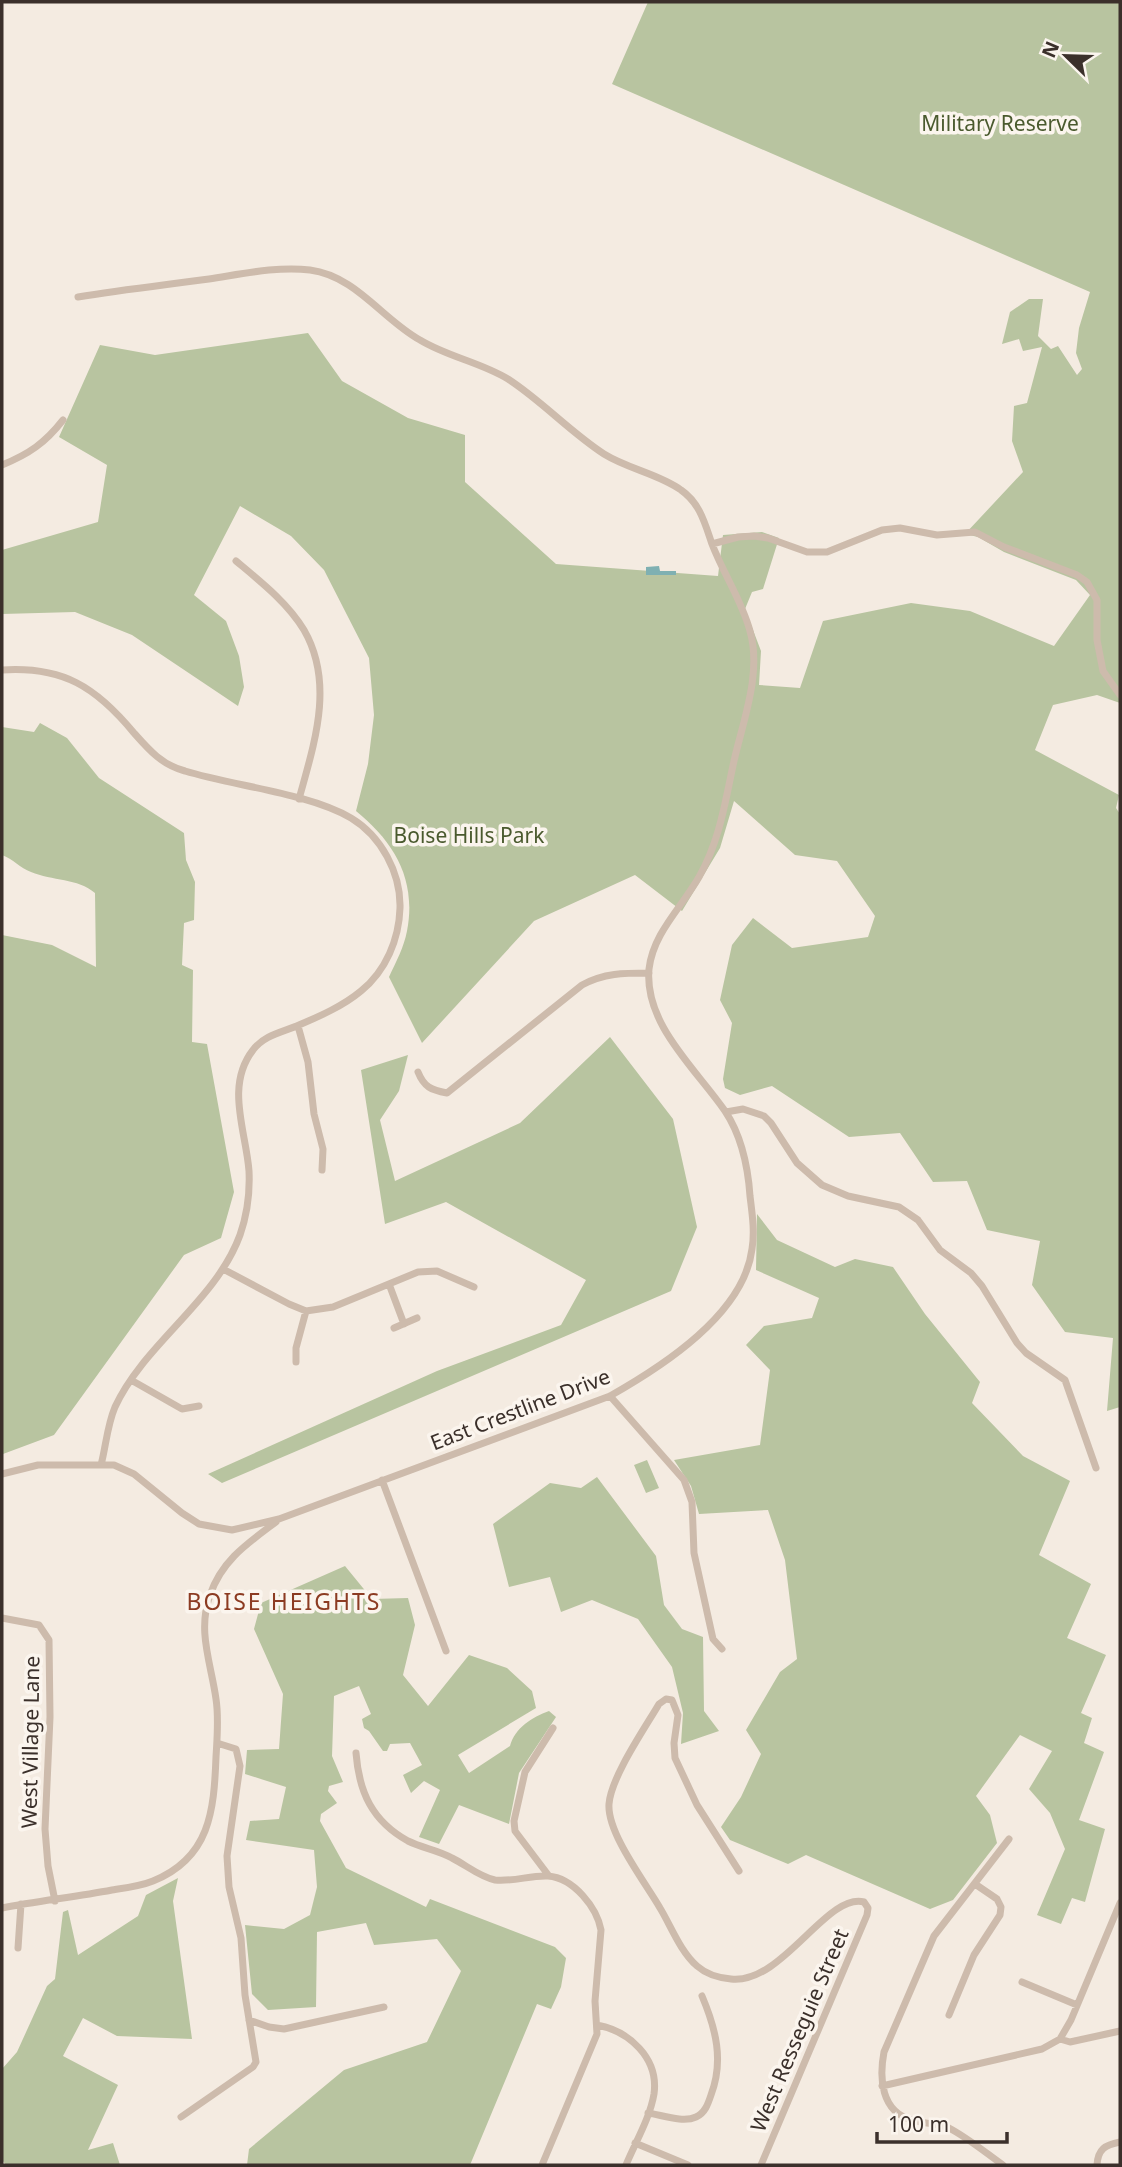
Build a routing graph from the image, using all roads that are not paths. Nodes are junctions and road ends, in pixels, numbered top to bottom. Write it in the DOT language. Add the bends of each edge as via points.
graph roads {
  1 [pos="78,297"];
  2 [pos="63,420"];
  3 [pos="2,465"];
  4 [pos="712,544"];
  5 [pos="236,561"];
  6 [pos="2,670"];
  7 [pos="1120,695"];
  8 [pos="299,799"];
  9 [pos="649,973"];
  10 [pos="298,1026"];
  11 [pos="418,1072"];
  12 [pos="726,1112"];
  13 [pos="322,1170"];
  14 [pos="223,1269"];
  15 [pos="390,1284"];
  16 [pos="474,1287"];
  17 [pos="306,1311"];
  18 [pos="417,1318"];
  19 [pos="404,1324"];
  20 [pos="394,1328"];
  21 [pos="296,1362"];
  22 [pos="131,1380"];
  23 [pos="610,1396"];
  24 [pos="199,1406"];
  25 [pos="101,1465"];
  26 [pos="1096,1468"];
  27 [pos="2,1474"];
  28 [pos="382,1480"];
  29 [pos="279,1519"];
  30 [pos="2,1618"];
  31 [pos="722,1649"];
  32 [pos="446,1651"];
  33 [pos="553,1728"];
  34 [pos="216,1744"];
  35 [pos="356,1754"];
  36 [pos="1009,1839"];
  37 [pos="739,1871"];
  38 [pos="549,1876"];
  39 [pos="975,1884"];
  40 [pos="55,1901"];
  41 [pos="1120,1903"];
  42 [pos="22,1904"];
  43 [pos="2,1908"];
  44 [pos="19,1948"];
  45 [pos="1022,1982"];
  46 [pos="702,1996"];
  47 [pos="1077,2005"];
  48 [pos="384,2007"];
  49 [pos="949,2015"];
  50 [pos="249,2021"];
  51 [pos="597,2025"];
  52 [pos="1120,2031"];
  53 [pos="1060,2039"];
  54 [pos="882,2086"];
  55 [pos="648,2113"];
  56 [pos="181,2117"];
  57 [pos="1120,2142"];
  58 [pos="635,2143"];
  59 [pos="542,2165"];
  60 [pos="626,2165"];
  61 [pos="688,2165"];
  62 [pos="761,2165"];
  63 [pos="1003,2165"];
  64 [pos="1097,2165"];
  1 -- 4 [label="street, East Crestline Drive" via="270,270 326,274 349,284 421,341 511,381 606,455 680,488 701,512"];
  2 -- 3 [label="street" via="47,440"];
  4 -- 7 [label="street" via="754,536 807,552 827,552 882,530 975,533 1087,582 1097,600 1103,671"];
  4 -- 9 [label="street, East Crestline Drive" via="750,631 750,691 717,837 699,878 656,944"];
  5 -- 8 [label="street" via="291,613 313,651 321,703"];
  6 -- 8 [label="street" via="44,671 90,689 148,750 182,771"];
  8 -- 10 [label="street" via="340,812 363,827 386,855 397,877 400,898 396,941 375,976 344,1003"];
  9 -- 11 [label="street" via="599,976 582,985 447,1093 423,1084"];
  9 -- 12 [label="street, East Crestline Drive" via="656,1012 667,1034"];
  10 -- 13 [label="street" via="323,1149"];
  10 -- 14 [label="street" via="263,1040 252,1050 239,1078 249,1192 239,1237"];
  12 -- 23 [label="street, East Crestline Drive" via="742,1151 749,1185 752,1248 747,1273 713,1322 646,1376"];
  12 -- 26 [label="street" via="743,1109 764,1116 797,1163 822,1185 899,1207 918,1220 940,1250 982,1286 1026,1353 1065,1380"];
  14 -- 17 [label="street"];
  14 -- 22 [label="street"];
  15 -- 16 [label="street" via="418,1272 437,1271"];
  15 -- 17 [label="street" via="333,1307"];
  15 -- 19 [label="street"];
  17 -- 21 [label="street"];
  18 -- 19 [label="street"];
  19 -- 20 [label="street"];
  22 -- 24 [label="street" via="182,1409"];
  22 -- 25 [label="street" via="115,1408"];
  23 -- 28 [label="street, East Crestline Drive"];
  23 -- 31 [label="street" via="684,1480 692,1502 694,1553 713,1639"];
  25 -- 27 [label="street" via="38,1465"];
  25 -- 29 [label="street" via="125,1469 199,1524 232,1530"];
  28 -- 29 [label="street, East Crestline Drive"];
  28 -- 32 [label="street"];
  29 -- 34 [label="street" via="235,1553 209,1597 203,1628 217,1702"];
  30 -- 40 [label="street, West Village Lane" via="40,1625 49,1640 45,1829"];
  33 -- 38 [label="street" via="525,1772 514,1821 515,1830"];
  34 -- 40 [label="street" via="211,1816 185,1860 152,1882"];
  34 -- 50 [label="street" via="236,1749 239,1757 227,1856"];
  35 -- 38 [label="street" via="366,1801 391,1830 409,1842 487,1878"];
  36 -- 39 [label="street"];
  37 -- 62 [label="street, West Resseguie Street" via="697,1805 675,1758 678,1715 672,1700 666,1699 614,1784 608,1808 627,1855 697,1966 723,1978 748,1979 770,1967 847,1902 864,1902 868,1908"];
  38 -- 51 [label="street" via="574,1887 599,1920"];
  39 -- 49 [label="street" via="997,1899 1000,1915 975,1955"];
  39 -- 54 [label="street" via="934,1936 884,2052"];
  40 -- 42 [label="street"];
  41 -- 47 [label="street"];
  42 -- 43 [label="street"];
  42 -- 44 [label="street"];
  45 -- 47 [label="street"];
  46 -- 55 [label="street" via="719,2053 718,2074 706,2108 692,2118"];
  47 -- 53 [label="street"];
  48 -- 50 [label="street" via="284,2029"];
  50 -- 56 [label="street" via="253,2067"];
  51 -- 55 [label="street" via="625,2035 644,2053 654,2082"];
  51 -- 59 [label="street"];
  52 -- 53 [label="street" via="1070,2042"];
  53 -- 54 [label="street" via="1042,2049"];
  54 -- 63 [label="street" via="896,2112 948,2128"];
  55 -- 58 [label="street"];
  57 -- 64 [label="street" via="1102,2148"];
  58 -- 60 [label="street"];
  58 -- 61 [label="street"];
}
